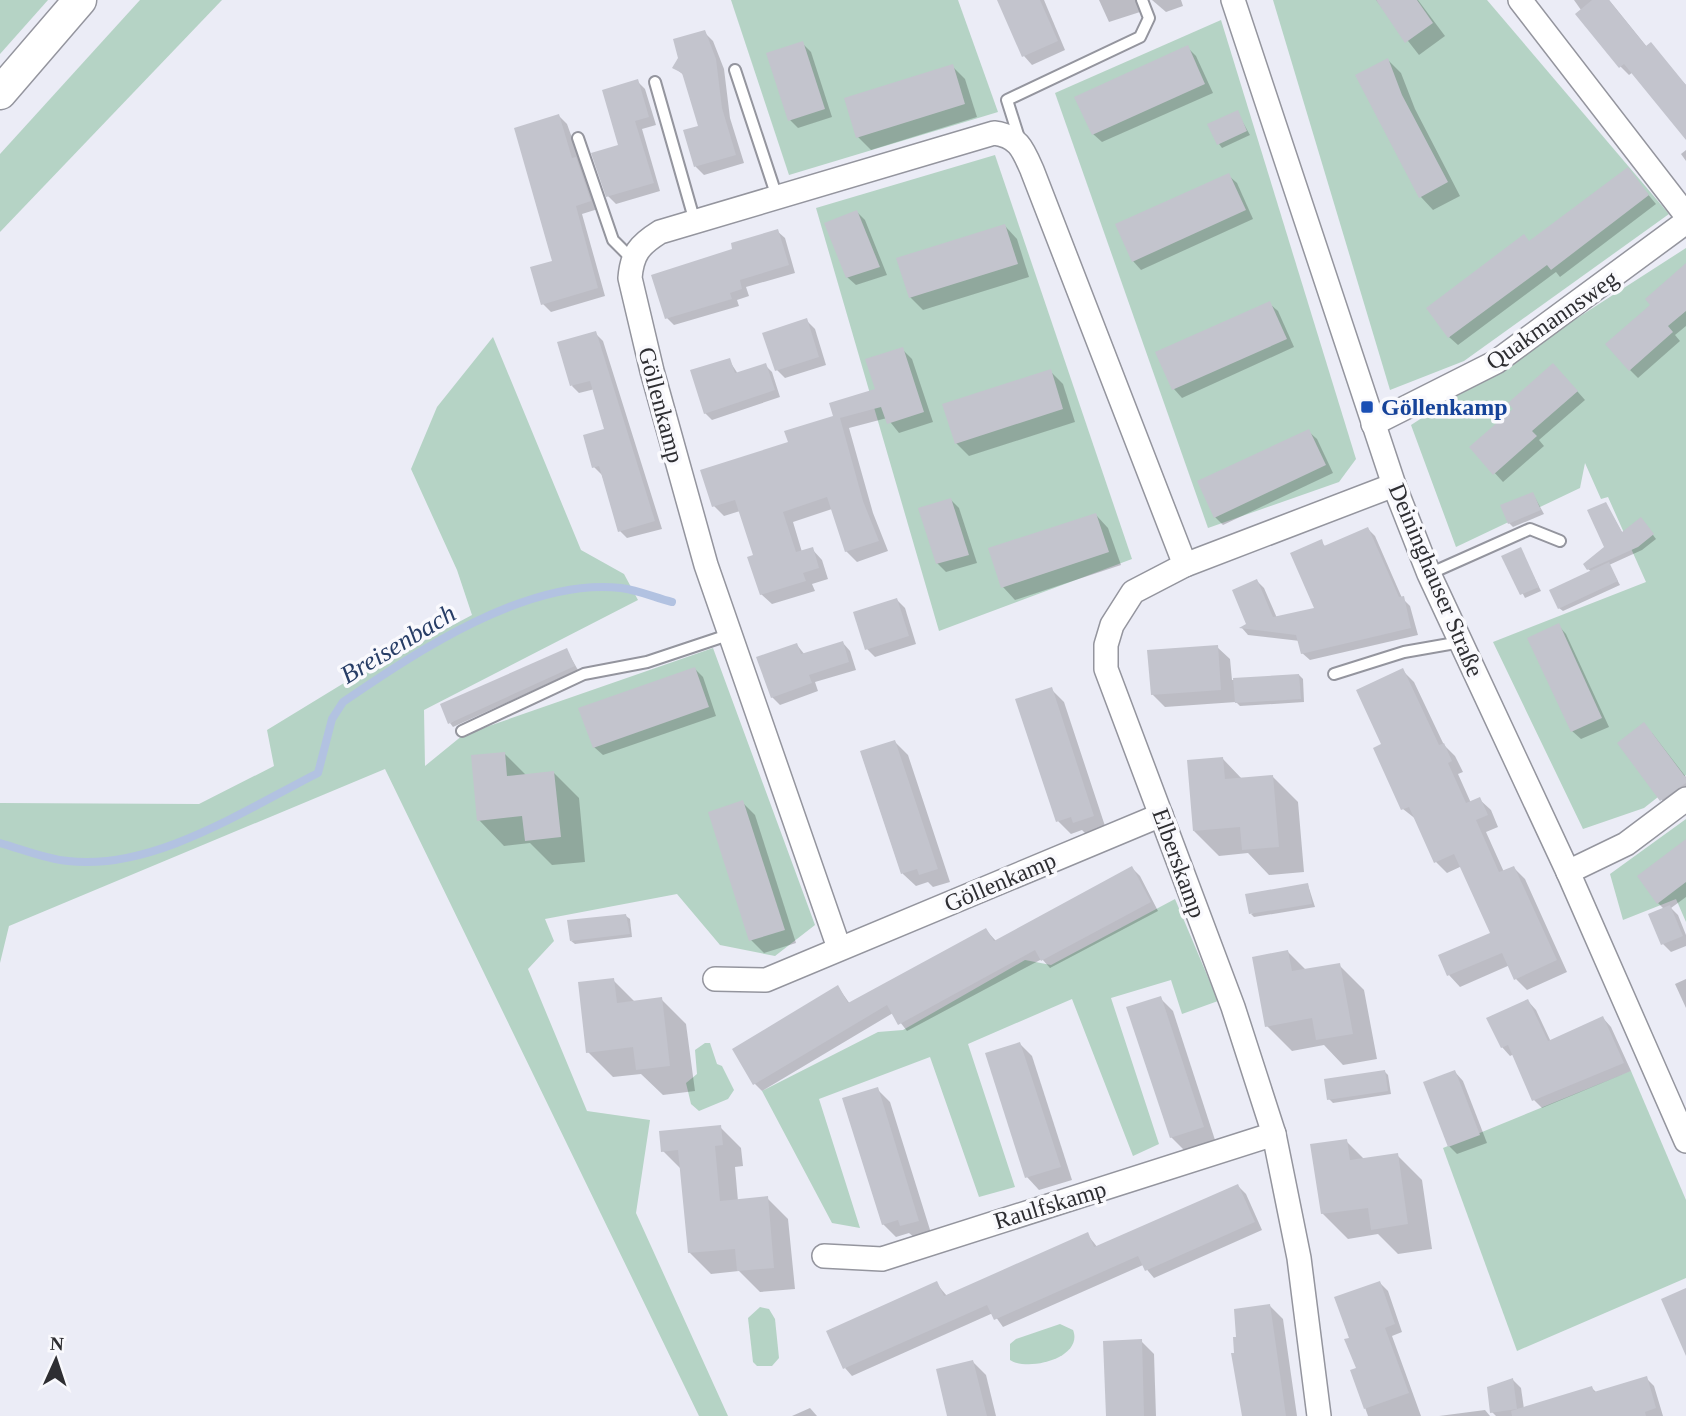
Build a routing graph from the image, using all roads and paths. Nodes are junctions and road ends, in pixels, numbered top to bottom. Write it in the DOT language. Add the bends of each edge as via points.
graph roads {
  1 [pos="80,0"];
  2 [pos="1142,0"];
  3 [pos="1233,0"];
  4 [pos="1520,0"];
  5 [pos="735,70"];
  6 [pos="655,82"];
  7 [pos="0,93"];
  8 [pos="578,138"];
  9 [pos="1022,147"];
  10 [pos="777,197"];
  11 [pos="1686,215"];
  12 [pos="695,222"];
  13 [pos="1686,222"];
  14 [pos="632,259"];
  15 [pos="1373,424"];
  16 [pos="1394,485"];
  17 [pos="1560,541"];
  18 [pos="1185,565"];
  19 [pos="1429,574"];
  20 [pos="728,635"];
  21 [pos="1461,642"];
  22 [pos="1334,674"];
  23 [pos="462,732"];
  24 [pos="1686,799"];
  25 [pos="1161,815"];
  26 [pos="1568,872"];
  27 [pos="839,948"];
  28 [pos="715,979"];
  29 [pos="1274,1134"];
  30 [pos="1686,1141"];
  31 [pos="824,1256"];
  32 [pos="1319,1416"];
  1 -- 7 [label="main road"];
  2 -- 9 [label="lane" via="1149,18 1140,37 1007,100"];
  3 -- 15 [label="street, Deininghauser Straße"];
  4 -- 11 [label="street"];
  5 -- 10 [label="lane"];
  6 -- 12 [label="lane"];
  8 -- 14 [label="lane" via="613,240"];
  9 -- 10 [label="street" via="1009,135 994,132"];
  9 -- 18 [label="street"];
  10 -- 12 [label="street"];
  12 -- 14 [label="street" via="641,243"];
  13 -- 15 [label="street, Quakmannsweg" via="1496,362"];
  14 -- 20 [label="street, Göllenkamp" via="635,310"];
  15 -- 16 [label="street, Deininghauser Straße"];
  16 -- 18 [label="street, Elberskamp"];
  16 -- 19 [label="street, Deininghauser Straße"];
  17 -- 19 [label="lane" via="1530,529"];
  18 -- 25 [label="street, Elberskamp" via="1133,592 1112,625 1106,645 1105,669"];
  19 -- 21 [label="street, Deininghauser Straße"];
  20 -- 23 [label="lane" via="647,662 583,674"];
  20 -- 27 [label="street, Göllenkamp"];
  21 -- 22 [label="lane" via="1404,652"];
  21 -- 26 [label="street, Deininghauser Straße"];
  24 -- 26 [label="street" via="1626,844"];
  25 -- 27 [label="street, Göllenkamp"];
  25 -- 29 [label="street, Elberskamp" via="1233,1007"];
  26 -- 30 [label="street, Deininghauser Straße"];
  27 -- 28 [label="street, Göllenkamp" via="766,980"];
  29 -- 31 [label="street, Raulfskamp" via="881,1259"];
  29 -- 32 [label="street, Elberskamp" via="1298,1258"];
}
